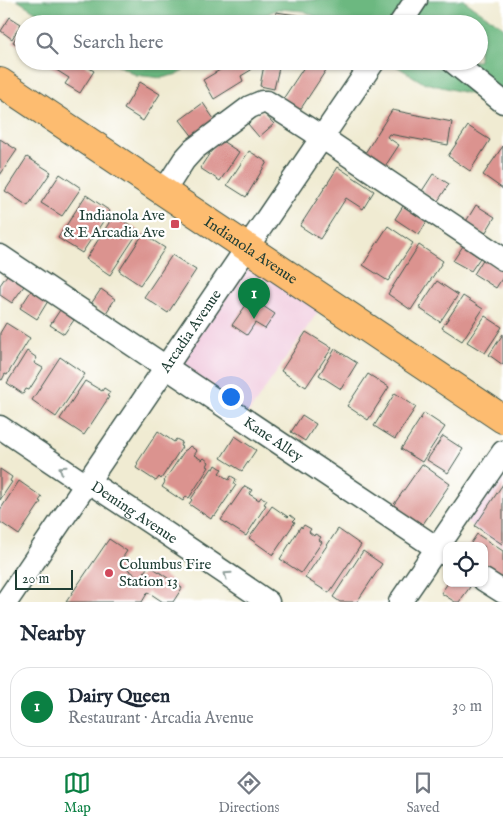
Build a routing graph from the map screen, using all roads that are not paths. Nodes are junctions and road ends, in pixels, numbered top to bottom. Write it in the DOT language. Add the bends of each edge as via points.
graph roads {
  1 [pos="416,0"];
  2 [pos="406,15"];
  3 [pos="368,70"];
  4 [pos="463,70"];
  5 [pos="0,82"];
  6 [pos="503,102"];
  7 [pos="323,138"];
  8 [pos="164,191"];
  9 [pos="248,248"];
  10 [pos="0,256"];
  11 [pos="503,259"];
  12 [pos="166,367"];
  13 [pos="503,419"];
  14 [pos="0,427"];
  15 [pos="503,452"];
  16 [pos="87,483"];
  17 [pos="442,551"];
  18 [pos="488,583"];
  19 [pos="503,592"];
  20 [pos="8,598"];
  21 [pos="268,602"];
  22 [pos="400,602"];
  1 -- 2 [label="street"];
  3 -- 7 [label="street, Arcadia Avenue"];
  4 -- 6 [label="street"];
  5 -- 8 [label="main road, Indianola Avenue"];
  7 -- 8 [label="street" via="271,104 262,102 242,113 190,154"];
  7 -- 9 [label="street, Arcadia Avenue"];
  7 -- 11 [label="street"];
  8 -- 9 [label="main road, Indianola Avenue"];
  9 -- 12 [label="street, Arcadia Avenue"];
  9 -- 13 [label="main road, Indianola Avenue"];
  10 -- 12 [label="street, Kane Alley"];
  12 -- 16 [label="street, Arcadia Avenue"];
  12 -- 17 [label="street, Kane Alley"];
  16 -- 14 [label="street, Deming Avenue, one-way"];
  15 -- 17 [label="street"];
  16 -- 20 [label="street, Arcadia Avenue"];
  21 -- 16 [label="street, Deming Avenue, one-way"];
  17 -- 22 [label="street"];
  18 -- 19 [label="street"];
}
